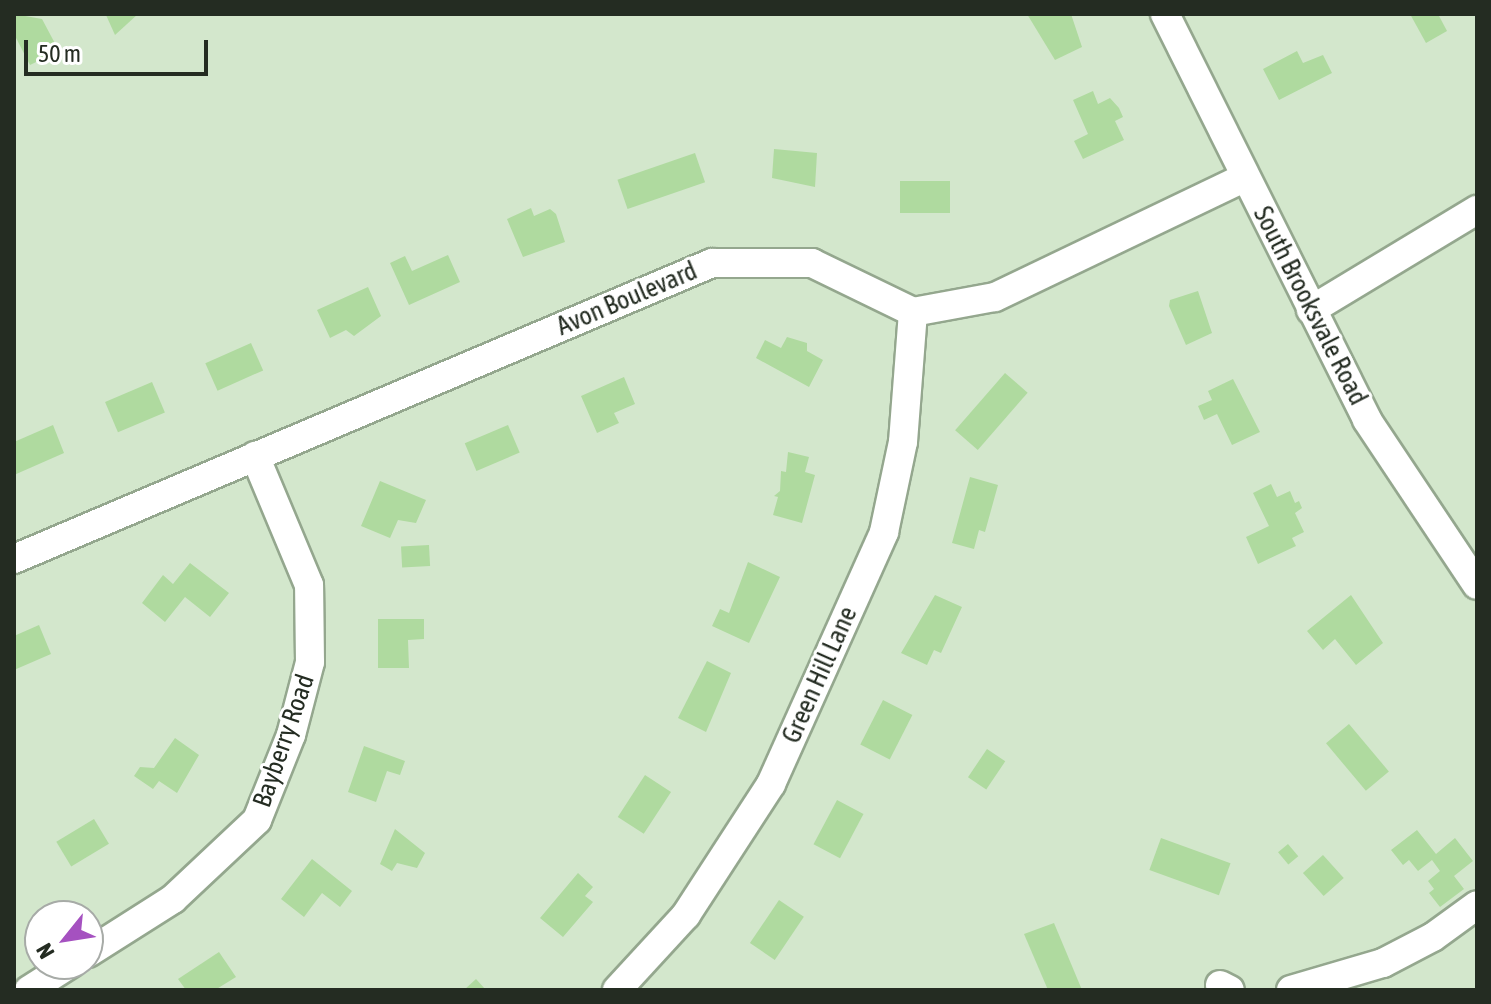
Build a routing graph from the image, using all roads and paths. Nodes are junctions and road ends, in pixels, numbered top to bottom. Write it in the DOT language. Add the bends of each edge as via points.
graph roads {
  1 [pos="1165,14"];
  2 [pos="1245,177"];
  3 [pos="1477,210"];
  4 [pos="1311,310"];
  5 [pos="913,312"];
  6 [pos="255,456"];
  7 [pos="14,559"];
  8 [pos="1471,567"];
  9 [pos="1477,905"];
  10 [pos="104,943"];
  11 [pos="617,990"];
  12 [pos="1291,990"];
  1 -- 2 [label="street, South Brooksvale Road"];
  2 -- 4 [label="street, South Brooksvale Road"];
  2 -- 5 [label="street" via="995,297"];
  3 -- 4 [label="street"];
  4 -- 8 [label="street, South Brooksvale Road" via="1367,420"];
  5 -- 6 [label="street, Avon Boulevard" via="812,263 712,263"];
  5 -- 11 [label="street, Green Hill Lane" via="903,442 884,532 771,784 686,915"];
  6 -- 7 [label="street, Avon Boulevard"];
  6 -- 10 [label="street, Bayberry Road" via="309,585 310,662 291,735 257,820 173,899"];
  9 -- 12 [label="street" via="1433,937 1383,963"];
}
